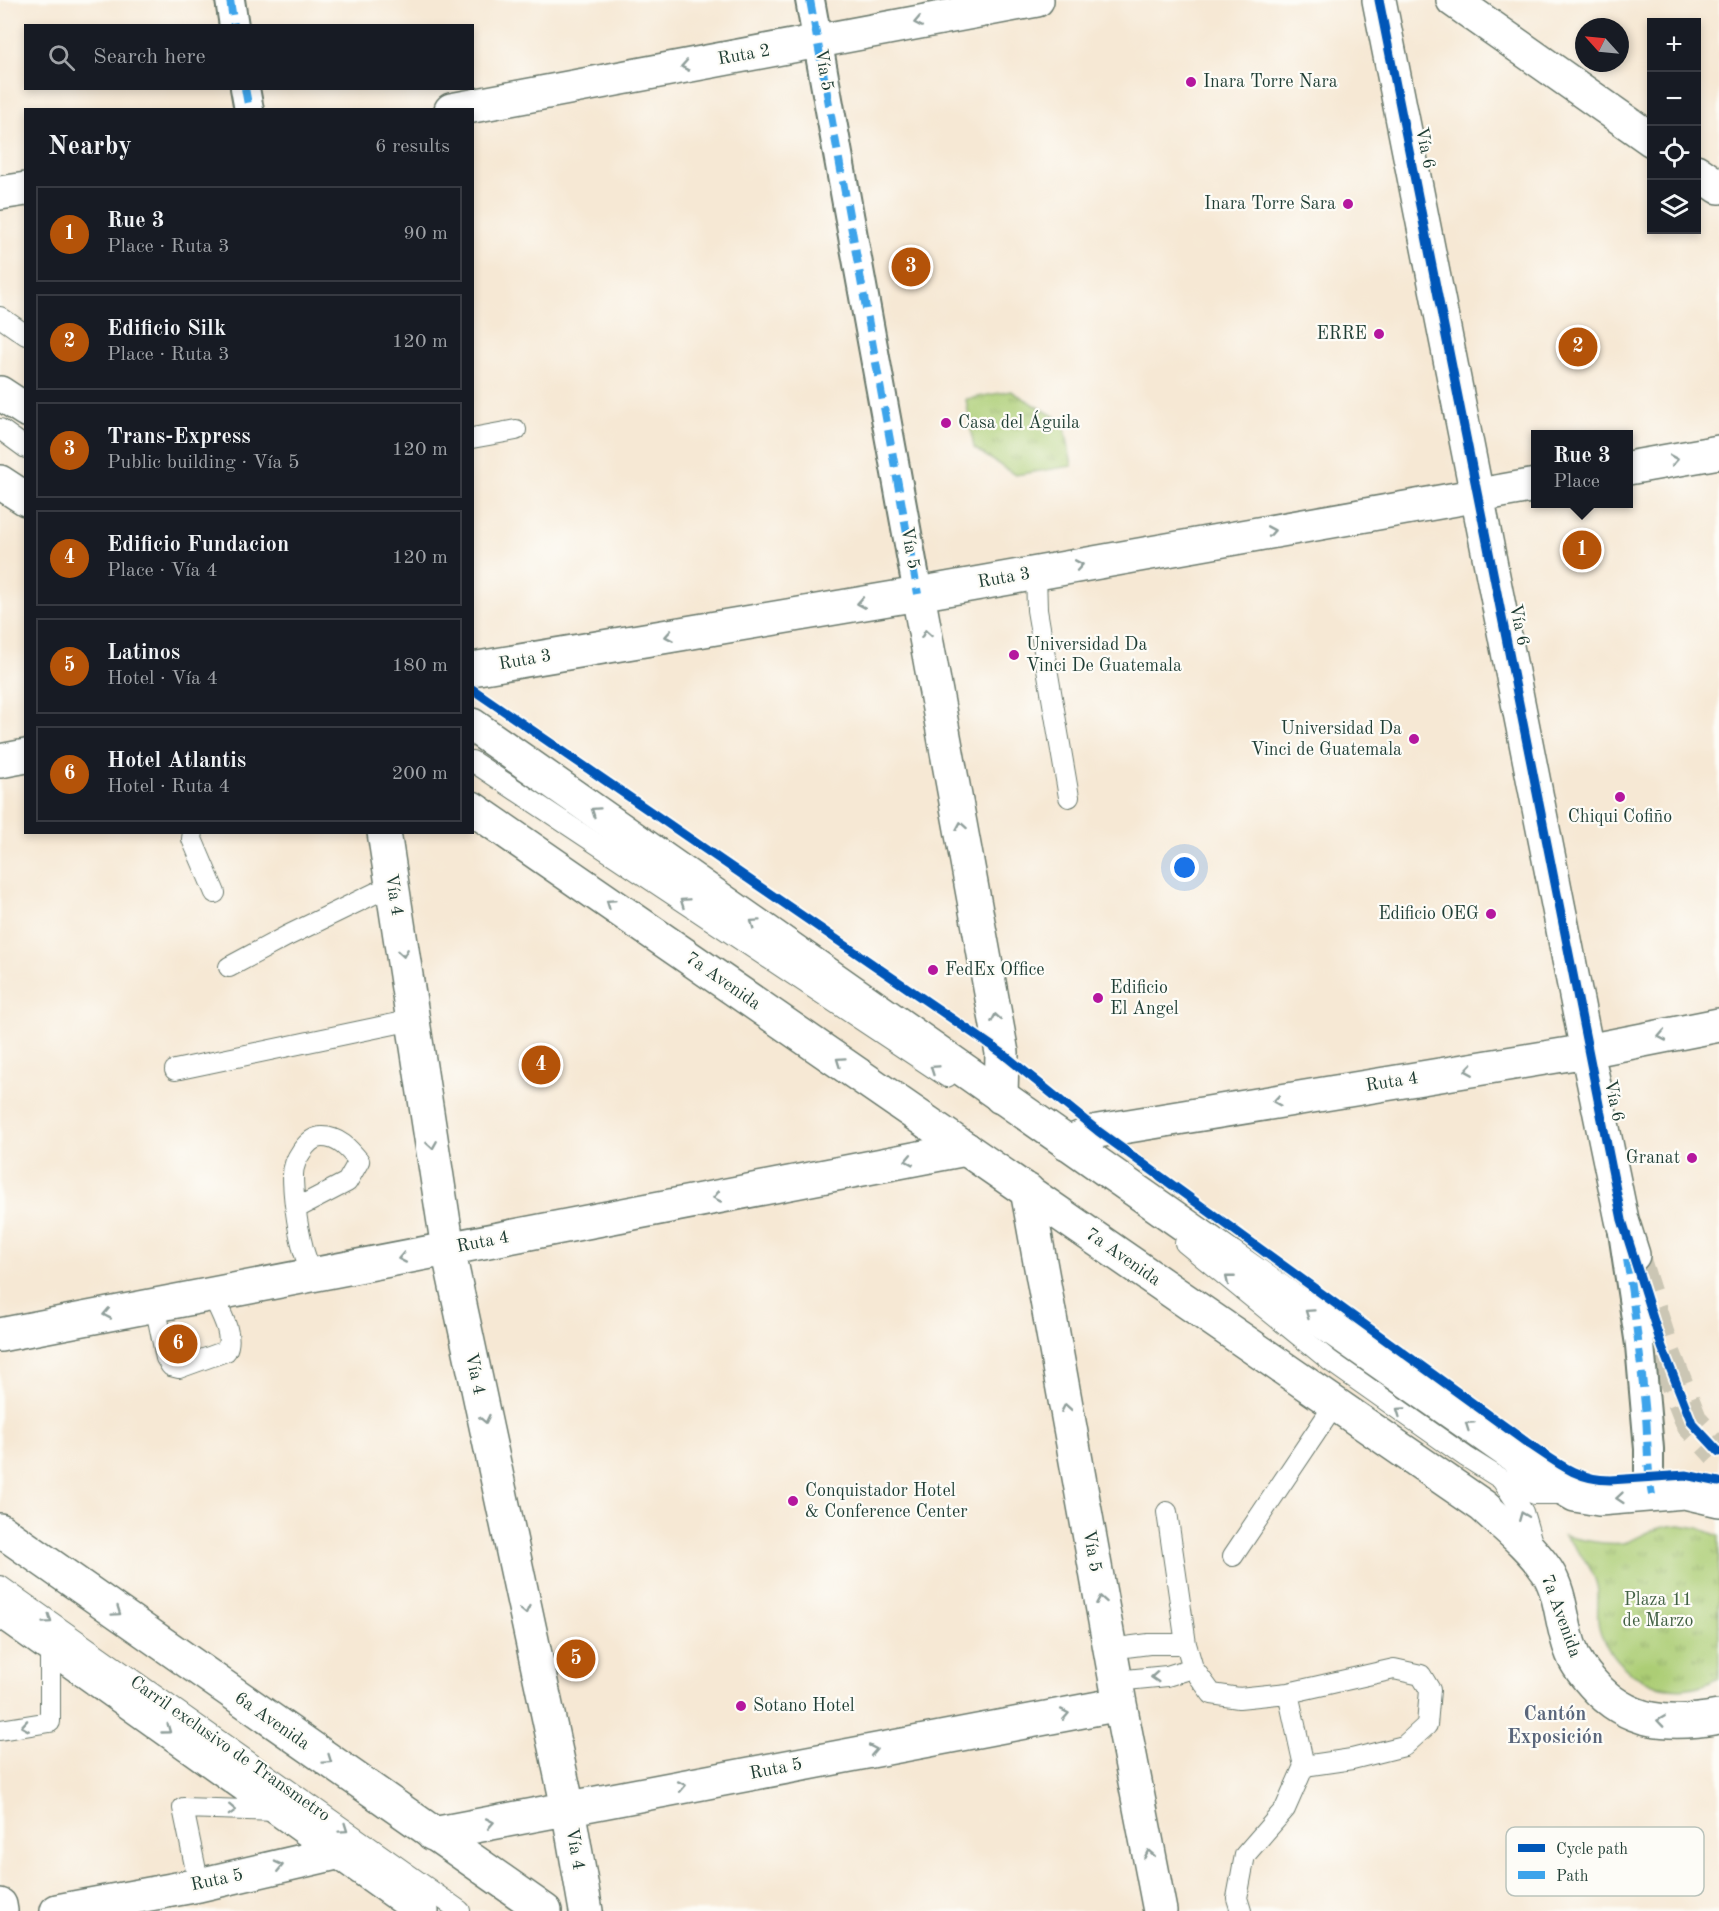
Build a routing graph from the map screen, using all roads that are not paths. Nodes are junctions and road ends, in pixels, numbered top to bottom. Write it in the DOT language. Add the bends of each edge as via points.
graph roads {
  1 [pos="230,0"];
  2 [pos="810,0"];
  3 [pos="1037,0"];
  4 [pos="1379,0"];
  5 [pos="1453,0"];
  6 [pos="234,24"];
  7 [pos="819,41"];
  8 [pos="245,90"];
  9 [pos="249,108"];
  10 [pos="462,108"];
  11 [pos="1647,136"];
  12 [pos="1701,174"];
  13 [pos="1719,187"];
  14 [pos="24,189"];
  15 [pos="0,193"];
  16 [pos="0,317"];
  17 [pos="24,335"];
  18 [pos="0,393"];
  19 [pos="24,409"];
  20 [pos="0,429"];
  21 [pos="516,430"];
  22 [pos="474,438"];
  23 [pos="24,446"];
  24 [pos="1719,452"];
  25 [pos="1633,467"];
  26 [pos="0,482"];
  27 [pos="1531,486"];
  28 [pos="1477,495"];
  29 [pos="24,498"];
  30 [pos="1036,573"];
  31 [pos="918,594"];
  32 [pos="474,669"];
  33 [pos="474,726"];
  34 [pos="24,756"];
  35 [pos="0,761"];
  36 [pos="474,761"];
  37 [pos="1069,797"];
  38 [pos="474,809"];
  39 [pos="193,834"];
  40 [pos="384,834"];
  41 [pos="392,885"];
  42 [pos="214,892"];
  43 [pos="229,967"];
  44 [pos="413,1020"];
  45 [pos="1719,1025"];
  46 [pos="1587,1050"];
  47 [pos="175,1070"];
  48 [pos="1001,1097"];
  49 [pos="1067,1143"];
  50 [pos="966,1149"];
  51 [pos="1027,1190"];
  52 [pos="297,1209"];
  53 [pos="1622,1220"];
  54 [pos="448,1249"];
  55 [pos="1633,1255"];
  56 [pos="312,1275"];
  57 [pos="213,1294"];
  58 [pos="155,1305"];
  59 [pos="0,1335"];
  60 [pos="1335,1404"];
  61 [pos="1501,1479"];
  62 [pos="1575,1495"];
  63 [pos="1652,1495"];
  64 [pos="1719,1500"];
  65 [pos="1167,1512"];
  66 [pos="0,1530"];
  67 [pos="1233,1556"];
  68 [pos="1536,1557"];
  69 [pos="0,1586"];
  70 [pos="0,1610"];
  71 [pos="1186,1644"];
  72 [pos="50,1646"];
  73 [pos="1110,1649"];
  74 [pos="1192,1668"];
  75 [pos="1118,1692"];
  76 [pos="1288,1693"];
  77 [pos="1719,1717"];
  78 [pos="0,1730"];
  79 [pos="1304,1766"];
  80 [pos="568,1808"];
  81 [pos="280,1811"];
  82 [pos="433,1834"];
  83 [pos="341,1852"];
  84 [pos="199,1885"];
  85 [pos="0,1905"];
  86 [pos="1,1911"];
  87 [pos="57,1911"];
  88 [pos="422,1911"];
  89 [pos="460,1911"];
  90 [pos="545,1911"];
  91 [pos="586,1911"];
  92 [pos="1160,1911"];
  93 [pos="1241,1911"];
  1 -- 6 [label="street"];
  2 -- 7 [label="street, Vía 5"];
  3 -- 7 [label="street, Ruta 2, one-way"];
  4 -- 28 [label="street, Vía 6"];
  5 -- 11 [label="street"];
  7 -- 10 [label="street, Ruta 2, one-way"];
  7 -- 31 [label="street, Vía 5"];
  8 -- 9 [label="street"];
  12 -- 13 [label="street"];
  14 -- 15 [label="street"];
  16 -- 17 [label="lane"];
  18 -- 19 [label="street"];
  20 -- 23 [label="lane"];
  21 -- 22 [label="lane"];
  25 -- 24 [label="street, one-way"];
  26 -- 29 [label="street"];
  27 -- 28 [label="street, Ruta 3"];
  30 -- 28 [label="street, Ruta 3, one-way"];
  28 -- 46 [label="street, Vía 6"];
  30 -- 31 [label="street, Ruta 3"];
  30 -- 37 [label="lane" via="1037,610"];
  31 -- 32 [label="street, Ruta 3, one-way"];
  48 -- 31 [label="street, Vía 5, one-way" via="1002,1053"];
  48 -- 33 [label="street, one-way"];
  34 -- 35 [label="street"];
  61 -- 36 [label="lane, one-way" via="1330,1361 1170,1231"];
  50 -- 38 [label="street, 7a Avenida, one-way"];
  39 -- 42 [label="lane"];
  40 -- 41 [label="street, Vía 4"];
  41 -- 43 [label="lane"];
  41 -- 44 [label="street, Vía 4, one-way"];
  44 -- 47 [label="lane"];
  44 -- 54 [label="street, Vía 4, one-way"];
  45 -- 46 [label="street, Ruta 4, one-way"];
  46 -- 49 [label="street, Ruta 4, one-way" via="1098,1131"];
  46 -- 53 [label="street, Vía 6"];
  48 -- 49 [label="street"];
  62 -- 49 [label="street, one-way" via="1517,1459"];
  50 -- 51 [label="street, 7a Avenida"];
  50 -- 54 [label="street, Ruta 4, one-way"];
  51 -- 60 [label="street, 7a Avenida"];
  73 -- 51 [label="street, Vía 5, one-way"];
  52 -- 56 [label="lane"];
  53 -- 55 [label="street, Vía 6"];
  53 -- 63 [label="street, Vía 6" via="1640,1345"];
  54 -- 56 [label="street, Ruta 4, one-way"];
  54 -- 80 [label="street, Vía 4, one-way"];
  56 -- 57 [label="street, Ruta 4"];
  57 -- 58 [label="street, Ruta 4"];
  57 -- 58 [label="lane" via="230,1345 226,1351 179,1368 171,1366 166,1358"];
  58 -- 59 [label="street, Ruta 4, one-way"];
  60 -- 67 [label="lane"];
  60 -- 68 [label="street, 7a Avenida" via="1483,1506"];
  61 -- 62 [label="lane" via="1535,1494"];
  68 -- 61 [label="lane, one-way" via="1523,1512"];
  63 -- 62 [label="street, one-way" via="1599,1499"];
  63 -- 64 [label="street" via="1684,1492"];
  65 -- 71 [label="lane"];
  66 -- 82 [label="street, 6a Avenida, one-way"];
  77 -- 68 [label="street, 7a Avenida, one-way" via="1677,1723 1652,1720 1633,1714 1602,1694 1571,1652 1556,1593"];
  69 -- 89 [label="lane, Carril exclusivo de Transmetro, one-way"];
  70 -- 72 [label="street"];
  71 -- 73 [label="lane"];
  71 -- 74 [label="lane"];
  72 -- 78 [label="lane, one-way" via="50,1722"];
  72 -- 81 [label="street, one-way"];
  73 -- 75 [label="street, Vía 5"];
  74 -- 75 [label="lane, one-way"];
  74 -- 76 [label="lane" via="1212,1694 1239,1698"];
  80 -- 75 [label="street, Ruta 5, one-way"];
  92 -- 75 [label="street, Vía 5, one-way"];
  76 -- 79 [label="lane"];
  76 -- 79 [label="lane" via="1394,1669 1421,1675 1430,1690 1427,1725 1404,1746"];
  79 -- 93 [label="lane" via="1285,1809 1245,1855 1237,1898"];
  82 -- 80 [label="street, Ruta 5, one-way"];
  80 -- 91 [label="street, Vía 4"];
  81 -- 83 [label="street"];
  84 -- 81 [label="lane, one-way" via="183,1808"];
  82 -- 90 [label="street, 6a Avenida"];
  84 -- 83 [label="street, Ruta 5, one-way"];
  83 -- 88 [label="street"];
  84 -- 87 [label="street, Ruta 5"];
  85 -- 86 [label="street"];
}
